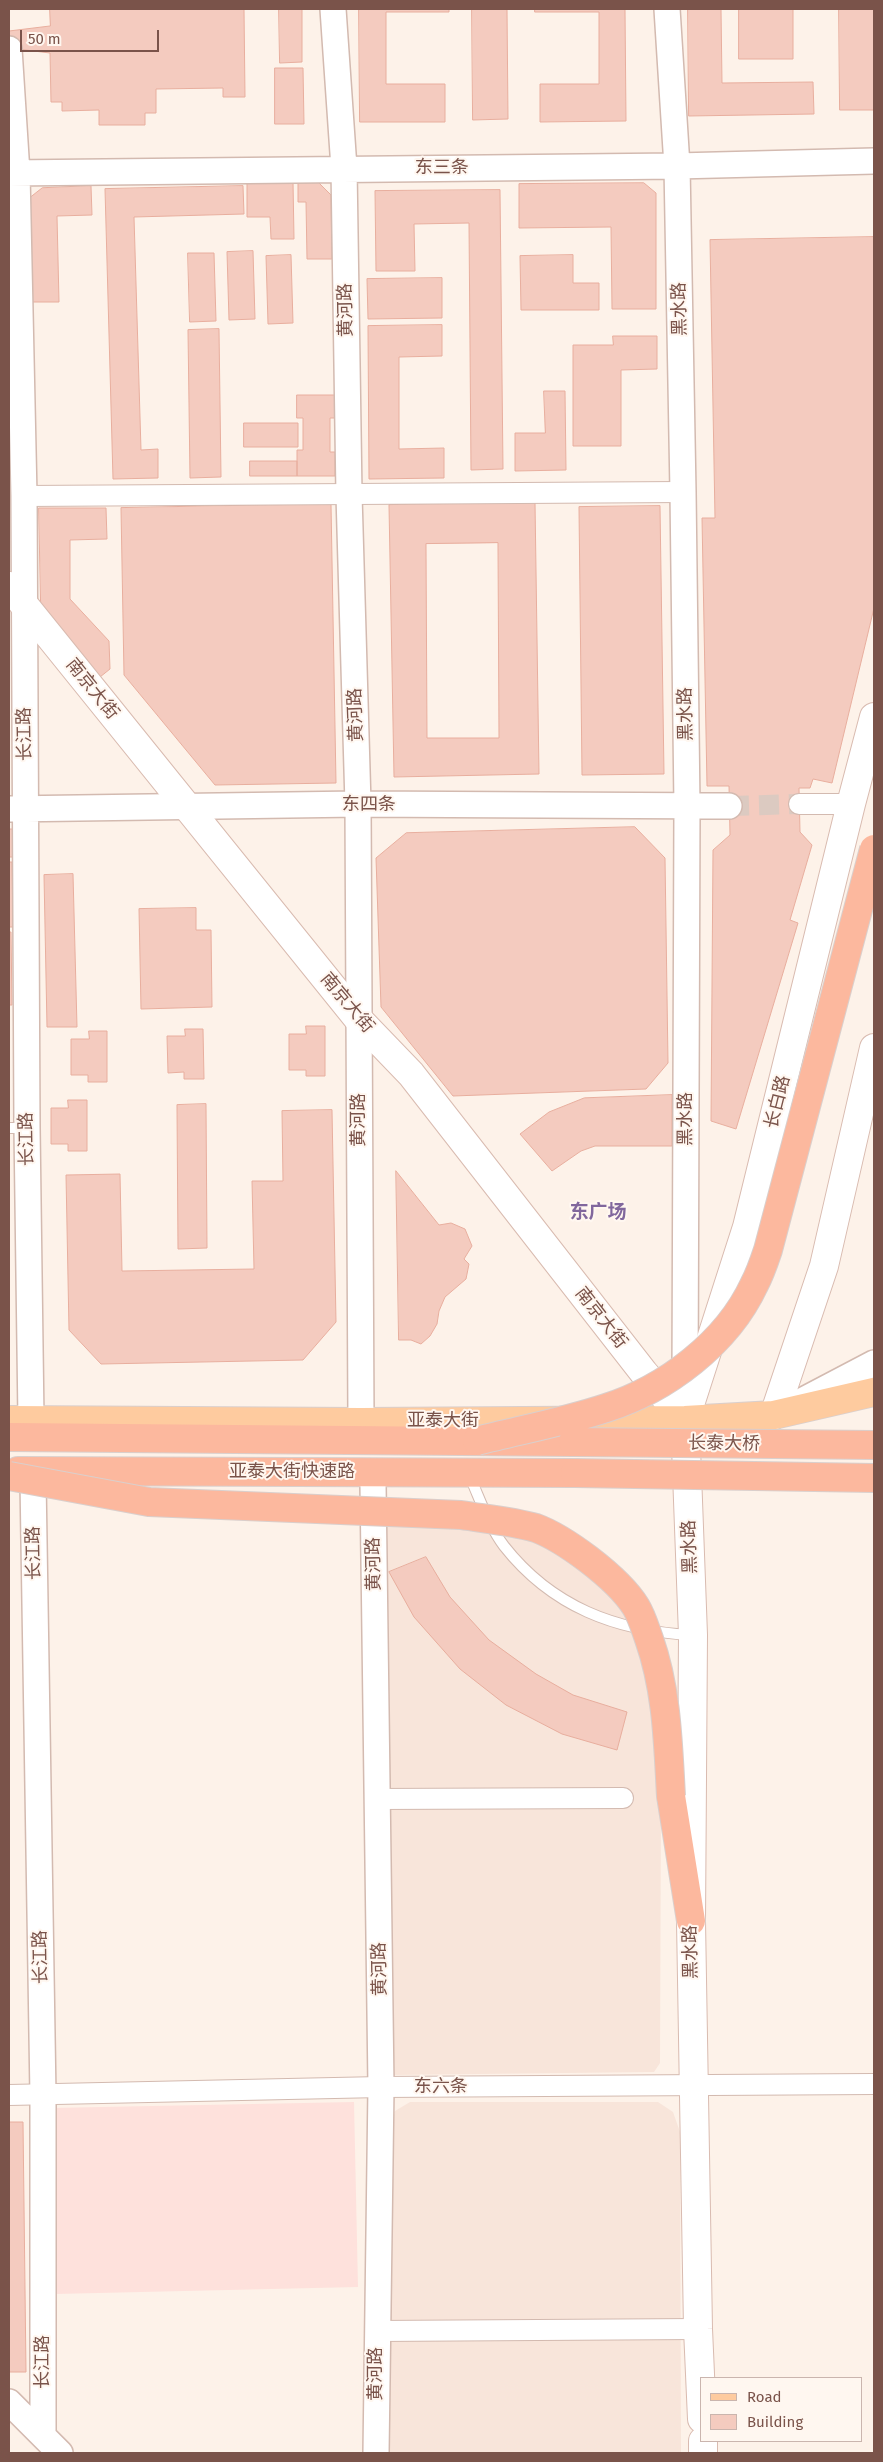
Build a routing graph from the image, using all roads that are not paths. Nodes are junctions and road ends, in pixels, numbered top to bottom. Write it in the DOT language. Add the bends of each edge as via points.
graph roads {
  1 [pos="333,9"];
  2 [pos="667,9"];
  3 [pos="9,49"];
  4 [pos="874,162"];
  5 [pos="677,166"];
  6 [pos="344,168"];
  7 [pos="13,173"];
  8 [pos="684,492"];
  9 [pos="349,495"];
  10 [pos="24,496"];
  11 [pos="16,595"];
  12 [pos="874,717"];
  13 [pos="358,804"];
  14 [pos="799,804"];
  15 [pos="851,804"];
  16 [pos="187,805"];
  17 [pos="687,806"];
  18 [pos="729,806"];
  19 [pos="17,809"];
  20 [pos="874,849"];
  21 [pos="359,1020"];
  22 [pos="874,1048"];
  23 [pos="18,1128"];
  24 [pos="874,1363"];
  25 [pos="874,1392"];
  26 [pos="774,1415"];
  27 [pos="20,1420"];
  28 [pos="685,1420"];
  29 [pos="361,1422"];
  30 [pos="9,1437"];
  31 [pos="477,1441"];
  32 [pos="573,1442"];
  33 [pos="874,1446"];
  34 [pos="575,1473"];
  35 [pos="874,1473"];
  36 [pos="15,1477"];
  37 [pos="874,1478"];
  38 [pos="373,1484"];
  39 [pos="474,1484"];
  40 [pos="688,1485"];
  41 [pos="874,1486"];
  42 [pos="693,1635"];
  43 [pos="623,1798"];
  44 [pos="377,1799"];
  45 [pos="690,1921"];
  46 [pos="874,2084"];
  47 [pos="694,2086"];
  48 [pos="381,2087"];
  49 [pos="9,2095"];
  50 [pos="43,2096"];
  51 [pos="698,2329"];
  52 [pos="376,2331"];
  53 [pos="700,2377"];
  54 [pos="9,2402"];
  55 [pos="43,2435"];
  56 [pos="60,2453"];
  57 [pos="376,2453"];
  1 -- 6 [label="street, 黄河路"];
  2 -- 5 [label="street, 黑水路"];
  3 -- 7 [label="street, 长江路"];
  4 -- 5 [label="street, 东三条"];
  5 -- 6 [label="street, 东三条"];
  5 -- 8 [label="street, 黑水路"];
  6 -- 7 [label="street, 东三条"];
  6 -- 9 [label="street, 黄河路"];
  7 -- 10 [label="street, 长江路"];
  8 -- 9 [label="street"];
  8 -- 17 [label="street, 黑水路"];
  9 -- 10 [label="street"];
  9 -- 13 [label="street, 黄河路"];
  10 -- 11 [label="street, 长江路"];
  11 -- 16 [label="main road, 南京大街"];
  11 -- 19 [label="street, 长江路"];
  12 -- 15 [label="main road, 长白路"];
  13 -- 16 [label="street, 东四条"];
  13 -- 17 [label="street, 东四条"];
  13 -- 21 [label="street, 黄河路"];
  14 -- 15 [label="street"];
  15 -- 28 [label="main road, 长白路" via="747,1228"];
  16 -- 19 [label="street, 东四条"];
  16 -- 21 [label="main road, 南京大街"];
  17 -- 18 [label="street, 东四条"];
  17 -- 28 [label="street, 黑水路"];
  19 -- 23 [label="street, 长江路"];
  20 -- 31 [label="highway, bridge" via="768,1250 754,1286 736,1314 721,1335 696,1358 639,1394 607,1408"];
  21 -- 28 [label="main road, 南京大街" via="411,1074 644,1373"];
  21 -- 29 [label="street, 黄河路"];
  22 -- 26 [label="main road" via="824,1266"];
  23 -- 27 [label="street, 长江路"];
  24 -- 26 [label="street"];
  25 -- 26 [label="main road, 亚泰大街"];
  26 -- 28 [label="main road, 亚泰大街"];
  27 -- 29 [label="main road, 亚泰大街"];
  28 -- 29 [label="main road, 亚泰大街"];
  28 -- 40 [label="main road, 长白路"];
  30 -- 31 [label="highway, 亚泰大街快速路"];
  31 -- 32 [label="highway, 亚泰大街快速路, bridge"];
  32 -- 33 [label="highway, 长泰大桥, bridge"];
  34 -- 36 [label="highway, 亚泰大街快速路"];
  34 -- 37 [label="highway, 长泰大桥, bridge"];
  35 -- 40 [label="main road"];
  36 -- 38 [label="main road"];
  36 -- 45 [label="highway, bridge" via="149,1502 461,1515 507,1521 537,1529 560,1540 597,1566 636,1607 644,1624 656,1660 665,1707 671,1796"];
  36 -- 50 [label="street, 长江路"];
  38 -- 39 [label="main road"];
  38 -- 44 [label="street, 黄河路"];
  39 -- 40 [label="main road"];
  39 -- 42 [label="lane" via="503,1545 534,1579 571,1605 610,1622 655,1633"];
  40 -- 41 [label="street"];
  40 -- 42 [label="main road, 黑水路"];
  42 -- 45 [label="main road, 黑水路"];
  43 -- 44 [label="street"];
  44 -- 48 [label="street, 黄河路"];
  45 -- 47 [label="main road, 黑水路"];
  46 -- 47 [label="street, 东六条"];
  47 -- 48 [label="street, 东六条"];
  47 -- 51 [label="main road, 黑水路"];
  48 -- 50 [label="street, 东六条"];
  48 -- 52 [label="street, 黄河路"];
  49 -- 50 [label="street, 东六条"];
  50 -- 55 [label="street, 长江路"];
  51 -- 52 [label="street"];
  51 -- 53 [label="main road, 黑水路"];
  52 -- 57 [label="street, 黄河路"];
  54 -- 55 [label="street"];
  55 -- 56 [label="street"];
}
